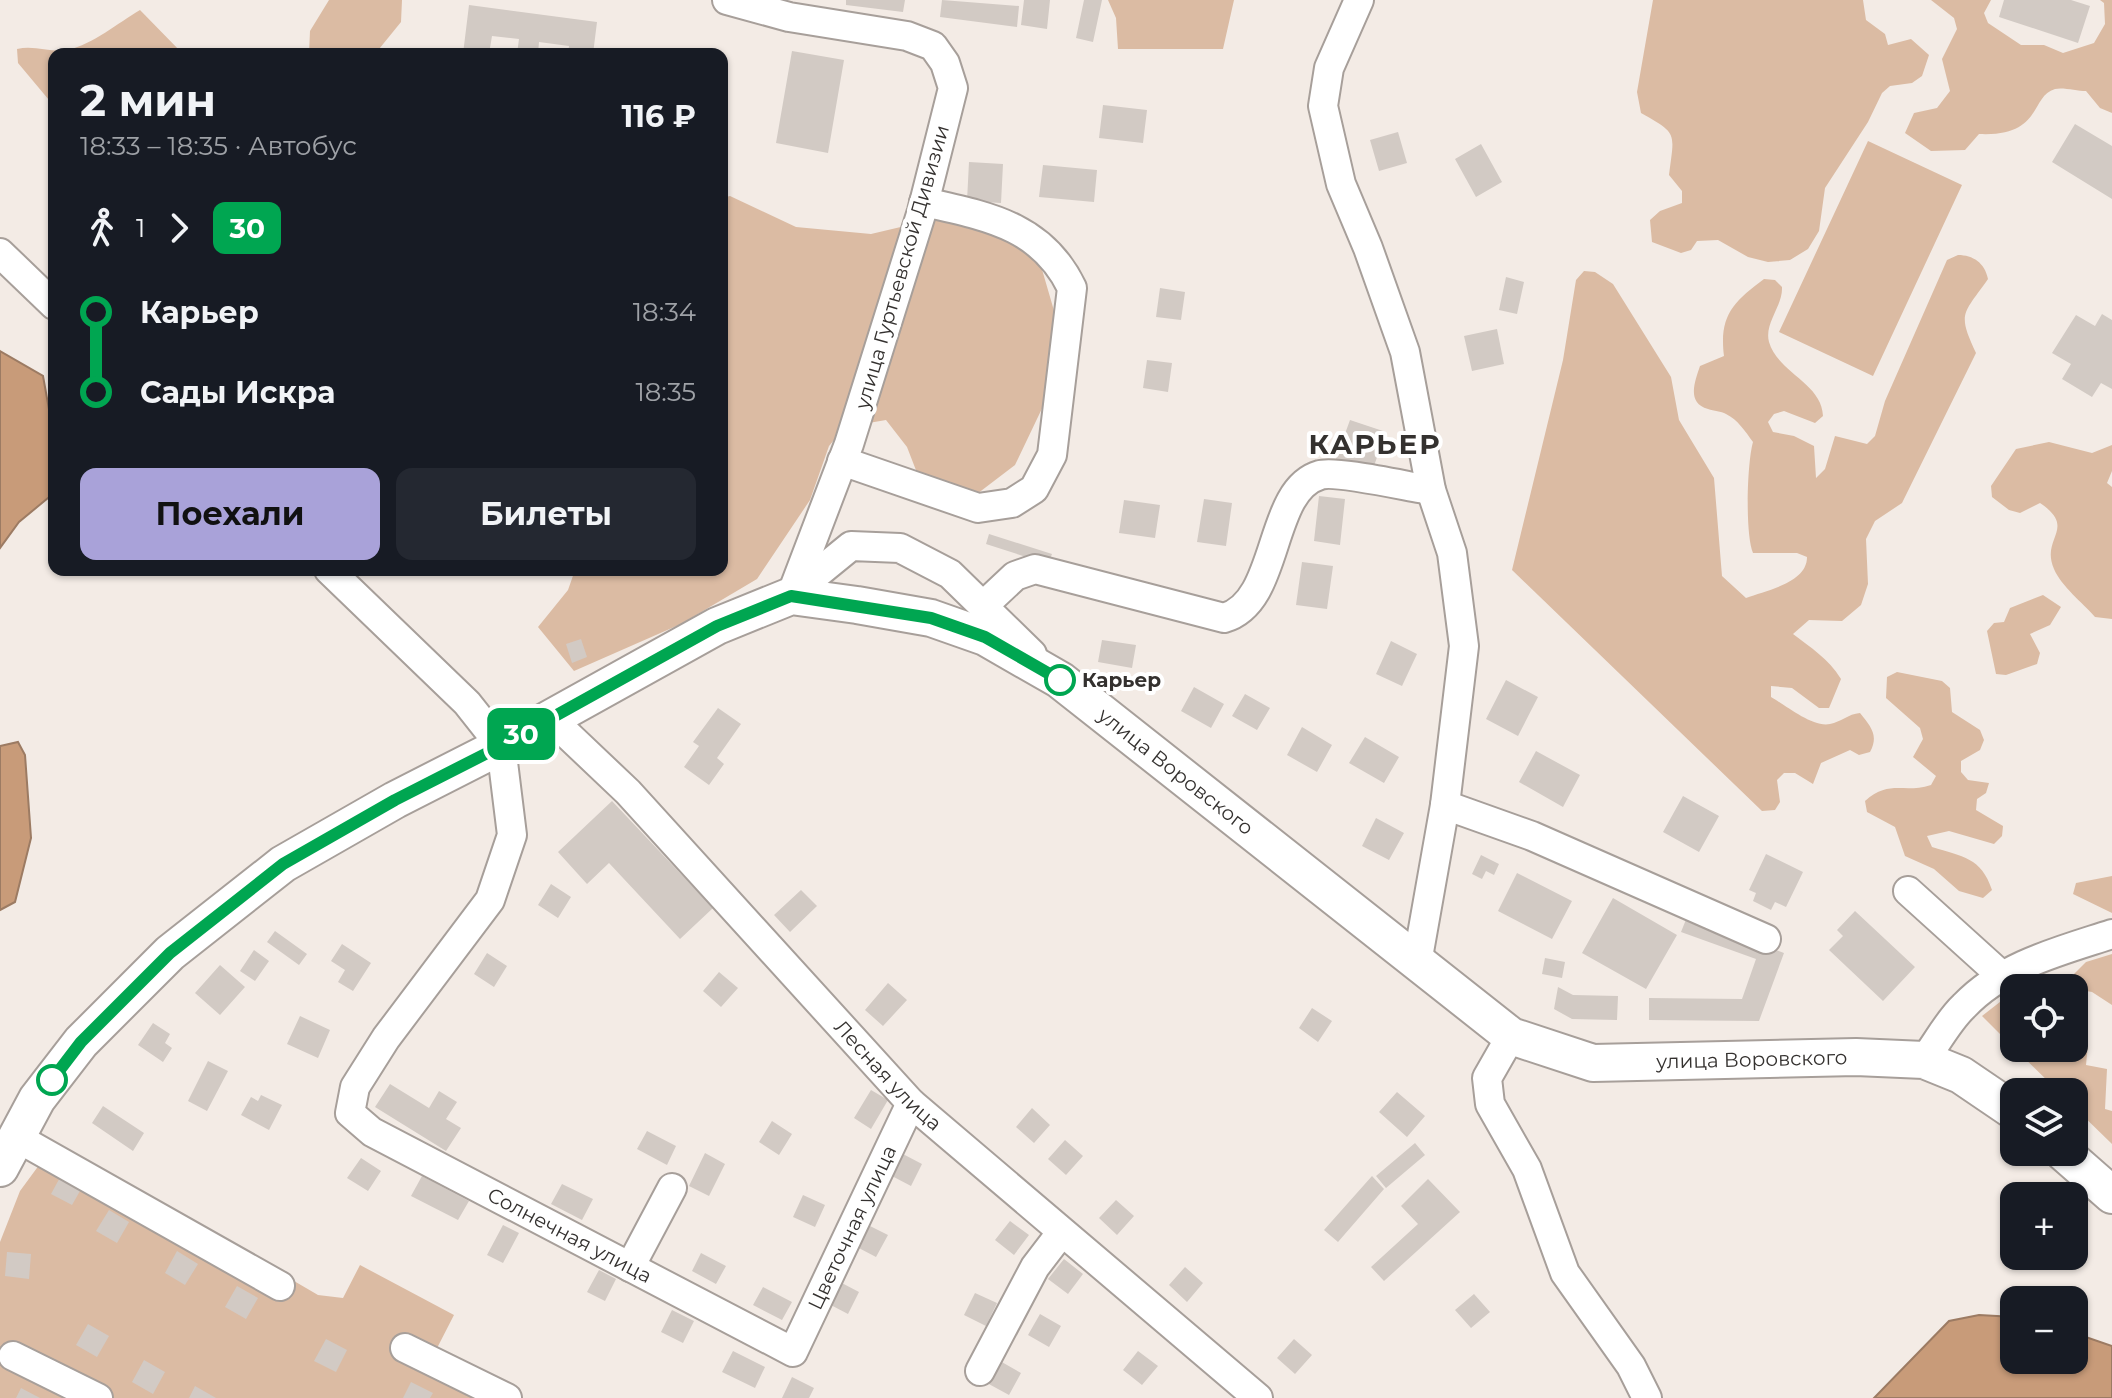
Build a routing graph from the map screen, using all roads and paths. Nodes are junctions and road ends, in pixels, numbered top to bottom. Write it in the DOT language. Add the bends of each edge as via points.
graph roads {
  1 [pos="727,0"];
  2 [pos="1359,0"];
  3 [pos="788,8"];
  4 [pos="924,202"];
  5 [pos="0,253"];
  6 [pos="48,299"];
  7 [pos="842,461"];
  8 [pos="1431,490"];
  9 [pos="335,576"];
  10 [pos="791,596"];
  11 [pos="983,606"];
  12 [pos="1060,680"];
  13 [pos="550,718"];
  14 [pos="501,746"];
  15 [pos="1445,805"];
  16 [pos="1908,891"];
  17 [pos="2112,934"];
  18 [pos="1766,939"];
  19 [pos="1417,963"];
  20 [pos="2000,974"];
  21 [pos="2006,974"];
  22 [pos="2000,978"];
  23 [pos="1511,1036"];
  24 [pos="1924,1060"];
  25 [pos="2000,1101"];
  26 [pos="911,1103"];
  27 [pos="16,1137"];
  28 [pos="2079,1166"];
  29 [pos="0,1168"];
  30 [pos="672,1188"];
  31 [pos="2112,1195"];
  32 [pos="1061,1233"];
  33 [pos="630,1267"];
  34 [pos="280,1286"];
  35 [pos="405,1348"];
  36 [pos="793,1352"];
  37 [pos="13,1356"];
  38 [pos="980,1371"];
  39 [pos="98,1398"];
  40 [pos="507,1398"];
  41 [pos="1258,1398"];
  42 [pos="1647,1398"];
  1 -- 3 [label="street, улица Гуртьевской Дивизии"];
  2 -- 8 [label="street" via="1329,68 1323,106 1341,184 1405,352"];
  3 -- 4 [label="street, улица Гуртьевской Дивизии" via="907,36 933,46 945,63 953,88"];
  4 -- 7 [label="street, улица Гуртьевской Дивизии"];
  4 -- 7 [label="street" via="997,218 1061,264 1072,288 1052,455 1034,489 1012,503 978,508"];
  5 -- 6 [label="street"];
  7 -- 10 [label="street, улица Гуртьевской Дивизии"];
  8 -- 11 [label="street" via="1321,474 1302,485 1255,592 1239,614 1224,618 1035,569 1015,576"];
  8 -- 15 [label="street" via="1452,553 1464,646"];
  9 -- 14 [label="street" via="467,703"];
  10 -- 11 [label="street" via="851,546 900,548 950,574"];
  10 -- 12 [label="main road, улица Воровского" via="931,618 985,637"];
  10 -- 13 [label="main road" via="717,626"];
  11 -- 12 [label="street"];
  12 -- 19 [label="main road, улица Воровского"];
  13 -- 14 [label="main road"];
  13 -- 26 [label="street, Лесная улица" via="628,792"];
  14 -- 27 [label="main road" via="283,864 170,953 81,1042 37,1099"];
  14 -- 33 [label="street, Солнечная улица" via="512,835 490,900 386,1038 355,1087 350,1113 372,1132"];
  15 -- 18 [label="street" via="1532,836"];
  15 -- 19 [label="street"];
  16 -- 20 [label="street"];
  17 -- 21 [label="street"];
  19 -- 23 [label="main road, улица Воровского"];
  22 -- 24 [label="street" via="1963,1006"];
  23 -- 24 [label="main road, улица Воровского" via="1593,1063"];
  23 -- 42 [label="street" via="1487,1078 1490,1104 1527,1169 1565,1273 1631,1366"];
  24 -- 25 [label="main road, улица Воровского" via="1961,1075"];
  26 -- 32 [label="street, Лесная улица"];
  26 -- 36 [label="street, Цветочная улица"];
  27 -- 29 [label="main road"];
  27 -- 34 [label="street"];
  28 -- 31 [label="main road"];
  30 -- 33 [label="street"];
  32 -- 38 [label="street" via="1035,1267"];
  32 -- 41 [label="street, Лесная улица"];
  33 -- 36 [label="street, Солнечная улица"];
  35 -- 40 [label="street"];
  37 -- 39 [label="street"];
}
